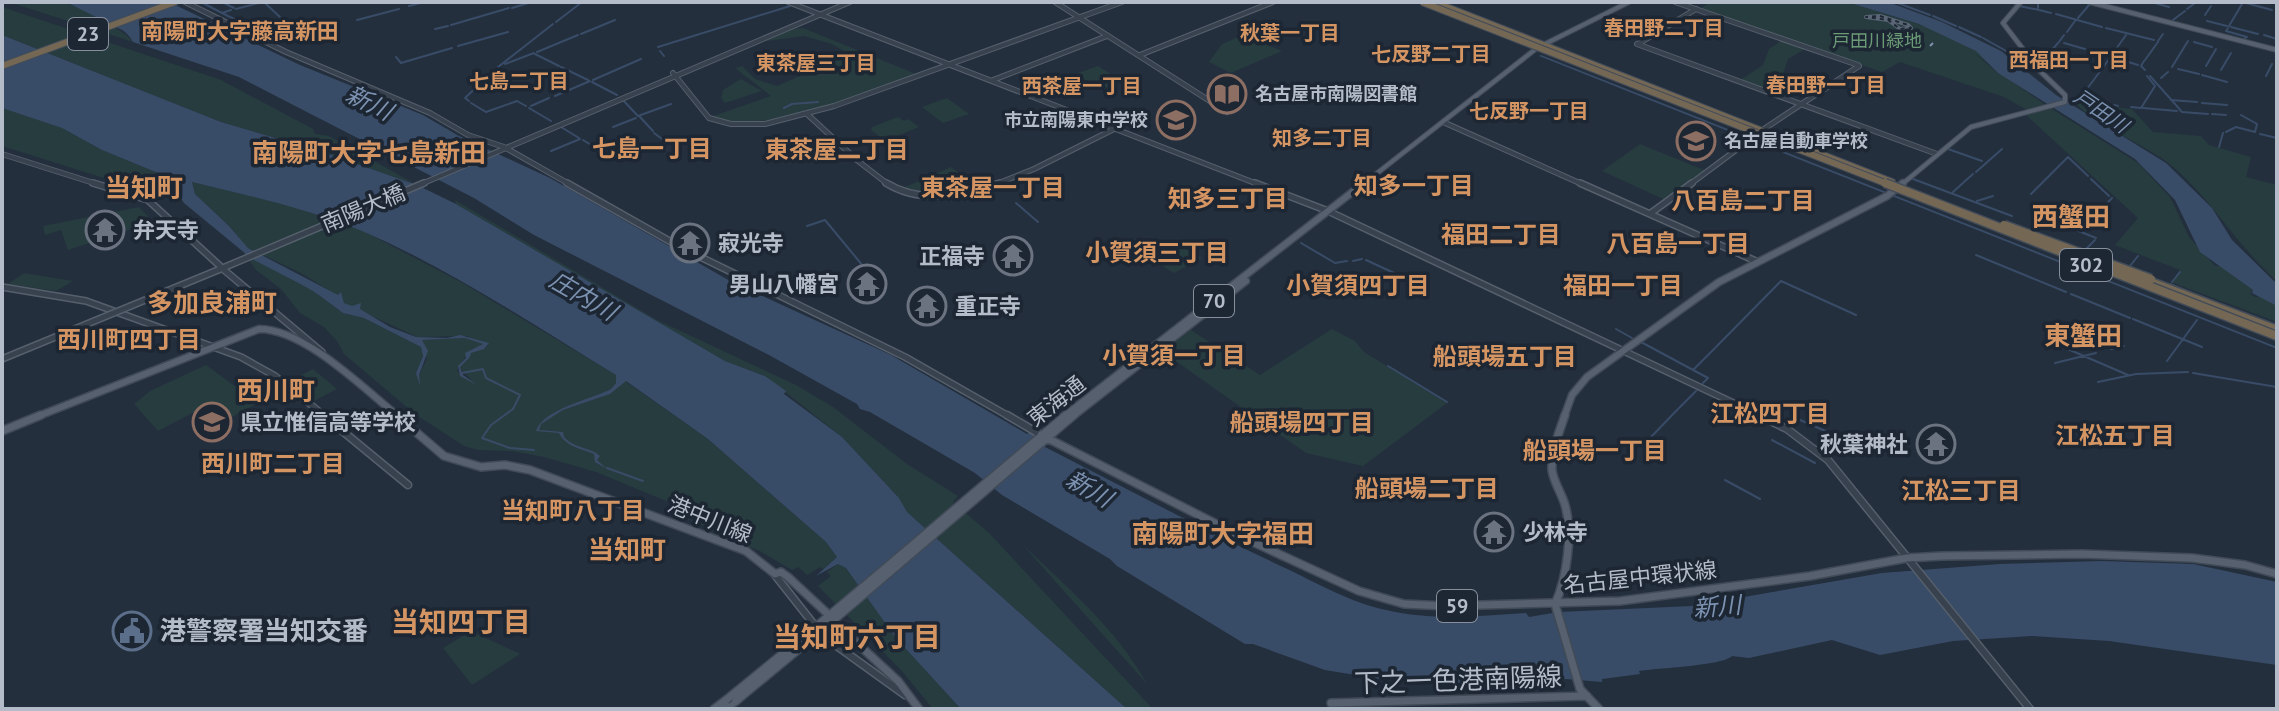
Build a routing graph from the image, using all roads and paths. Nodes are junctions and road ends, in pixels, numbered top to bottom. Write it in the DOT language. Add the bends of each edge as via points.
graph roads {
  1 [pos="172,2"];
  2 [pos="185,2"];
  3 [pos="788,2"];
  4 [pos="843,2"];
  5 [pos="850,2"];
  6 [pos="1055,2"];
  7 [pos="1122,2"];
  8 [pos="1273,2"];
  9 [pos="1421,2"];
  10 [pos="1432,2"];
  11 [pos="1629,2"];
  12 [pos="1675,2"];
  13 [pos="2021,2"];
  14 [pos="2089,2"];
  15 [pos="1696,9"];
  16 [pos="815,13"];
  17 [pos="1079,18"];
  18 [pos="1108,36"];
  19 [pos="1541,48"];
  20 [pos="2277,50"];
  21 [pos="1139,55"];
  22 [pos="2,65"];
  23 [pos="950,65"];
  24 [pos="674,74"];
  25 [pos="991,80"];
  26 [pos="1801,104"];
  27 [pos="1227,112"];
  28 [pos="807,114"];
  29 [pos="1445,123"];
  30 [pos="1115,129"];
  31 [pos="1757,136"];
  32 [pos="503,147"];
  33 [pos="2,154"];
  34 [pos="1937,154"];
  35 [pos="1893,191"];
  36 [pos="1958,209"];
  37 [pos="1330,212"];
  38 [pos="1650,213"];
  39 [pos="1758,262"];
  40 [pos="221,267"];
  41 [pos="2,287"];
  42 [pos="2238,315"];
  43 [pos="2277,336"];
  44 [pos="214,347"];
  45 [pos="1623,351"];
  46 [pos="325,355"];
  47 [pos="2,358"];
  48 [pos="2,431"];
  49 [pos="1042,437"];
  50 [pos="408,485"];
  51 [pos="1907,558"];
  52 [pos="775,574"];
  53 [pos="2277,574"];
  54 [pos="1555,607"];
  55 [pos="831,618"];
  56 [pos="1584,693"];
  57 [pos="905,695"];
  58 [pos="729,703"];
  59 [pos="1331,703"];
  60 [pos="714,709"];
  61 [pos="919,709"];
  62 [pos="1599,709"];
  63 [pos="2030,709"];
  1 -- 22 [label="highway, 23"];
  2 -- 32 [label="street"];
  3 -- 16 [label="street"];
  4 -- 16 [label="street"];
  5 -- 16 [label="street"];
  6 -- 17 [label="street"];
  7 -- 17 [label="street"];
  8 -- 21 [label="street"];
  9 -- 19 [label="highway, 302"];
  9 -- 43 [label="highway, bridge" via="1948,208 2079,265"];
  10 -- 19 [label="highway"];
  10 -- 36 [label="highway, bridge"];
  11 -- 19 [label="main road, 東海通 / 70"];
  12 -- 15 [label="street"];
  13 -- 34 [label="main road" via="2004,26 2066,100 1971,127"];
  14 -- 20 [label="main road"];
  15 -- 26 [label="street" via="1859,66"];
  15 -- 26 [label="street" via="1637,44"];
  16 -- 23 [label="street"];
  16 -- 24 [label="street, 南陽大橋"];
  17 -- 18 [label="street"];
  17 -- 23 [label="street"];
  18 -- 21 [label="street"];
  18 -- 25 [label="street"];
  19 -- 29 [label="main road, 東海通 / 70"];
  19 -- 31 [label="highway, 302"];
  19 -- 31 [label="highway, 302" via="1725,117"];
  21 -- 27 [label="street"];
  23 -- 25 [label="street"];
  23 -- 28 [label="street"];
  24 -- 28 [label="street" via="704,113 719,122 757,125"];
  24 -- 32 [label="street, 南陽大橋"];
  25 -- 30 [label="street"];
  26 -- 31 [label="street"];
  26 -- 34 [label="street"];
  28 -- 30 [label="street" via="886,183 931,197 991,187"];
  29 -- 37 [label="main road, 東海通 / 70"];
  29 -- 38 [label="street"];
  30 -- 37 [label="street"];
  31 -- 35 [label="highway, 302"];
  31 -- 38 [label="street"];
  32 -- 40 [label="street, 南陽大橋"];
  32 -- 49 [label="street" via="680,247 905,357"];
  33 -- 40 [label="street" via="148,200"];
  34 -- 35 [label="main road"];
  35 -- 39 [label="main road"];
  35 -- 42 [label="highway, 302"];
  35 -- 43 [label="highway, 302"];
  36 -- 42 [label="highway, bridge"];
  36 -- 43 [label="highway, bridge"];
  37 -- 45 [label="street"];
  37 -- 49 [label="main road, 東海通 / 70"];
  38 -- 39 [label="street"];
  39 -- 45 [label="main road" via="1719,282"];
  40 -- 46 [label="street"];
  40 -- 47 [label="street, 南陽大橋, bridge"];
  41 -- 44 [label="street" via="86,301"];
  42 -- 43 [label="highway, 302"];
  44 -- 46 [label="main road, 港中川線" via="266,328"];
  44 -- 48 [label="main road, 港中川線"];
  44 -- 50 [label="street" via="275,376"];
  45 -- 51 [label="street" via="1795,433 1828,460"];
  45 -- 54 [label="main road" via="1576,388 1556,434 1552,474 1569,519 1562,589"];
  46 -- 52 [label="main road, 港中川線" via="444,456 481,467 530,470 746,551"];
  49 -- 54 [label="main road, 名古屋中環状線 / 59" via="1373,597 1404,604 1538,601"];
  49 -- 55 [label="main road, 東海通"];
  51 -- 53 [label="main road, 名古屋中環状線 / 59" via="2192,558"];
  51 -- 54 [label="main road, 名古屋中環状線 / 59" via="1810,576"];
  51 -- 63 [label="street"];
  52 -- 55 [label="main road, 港中川線" via="788,577"];
  52 -- 57 [label="street" via="823,636"];
  54 -- 56 [label="main road"];
  55 -- 57 [label="main road, 港中川線" via="898,681"];
  55 -- 58 [label="main road, 東海通, bridge"];
  56 -- 59 [label="main road, 下之一色港南陽線"];
  56 -- 62 [label="main road"];
  57 -- 61 [label="main road, 港中川線"];
  58 -- 60 [label="main road, 東海通"];
}
